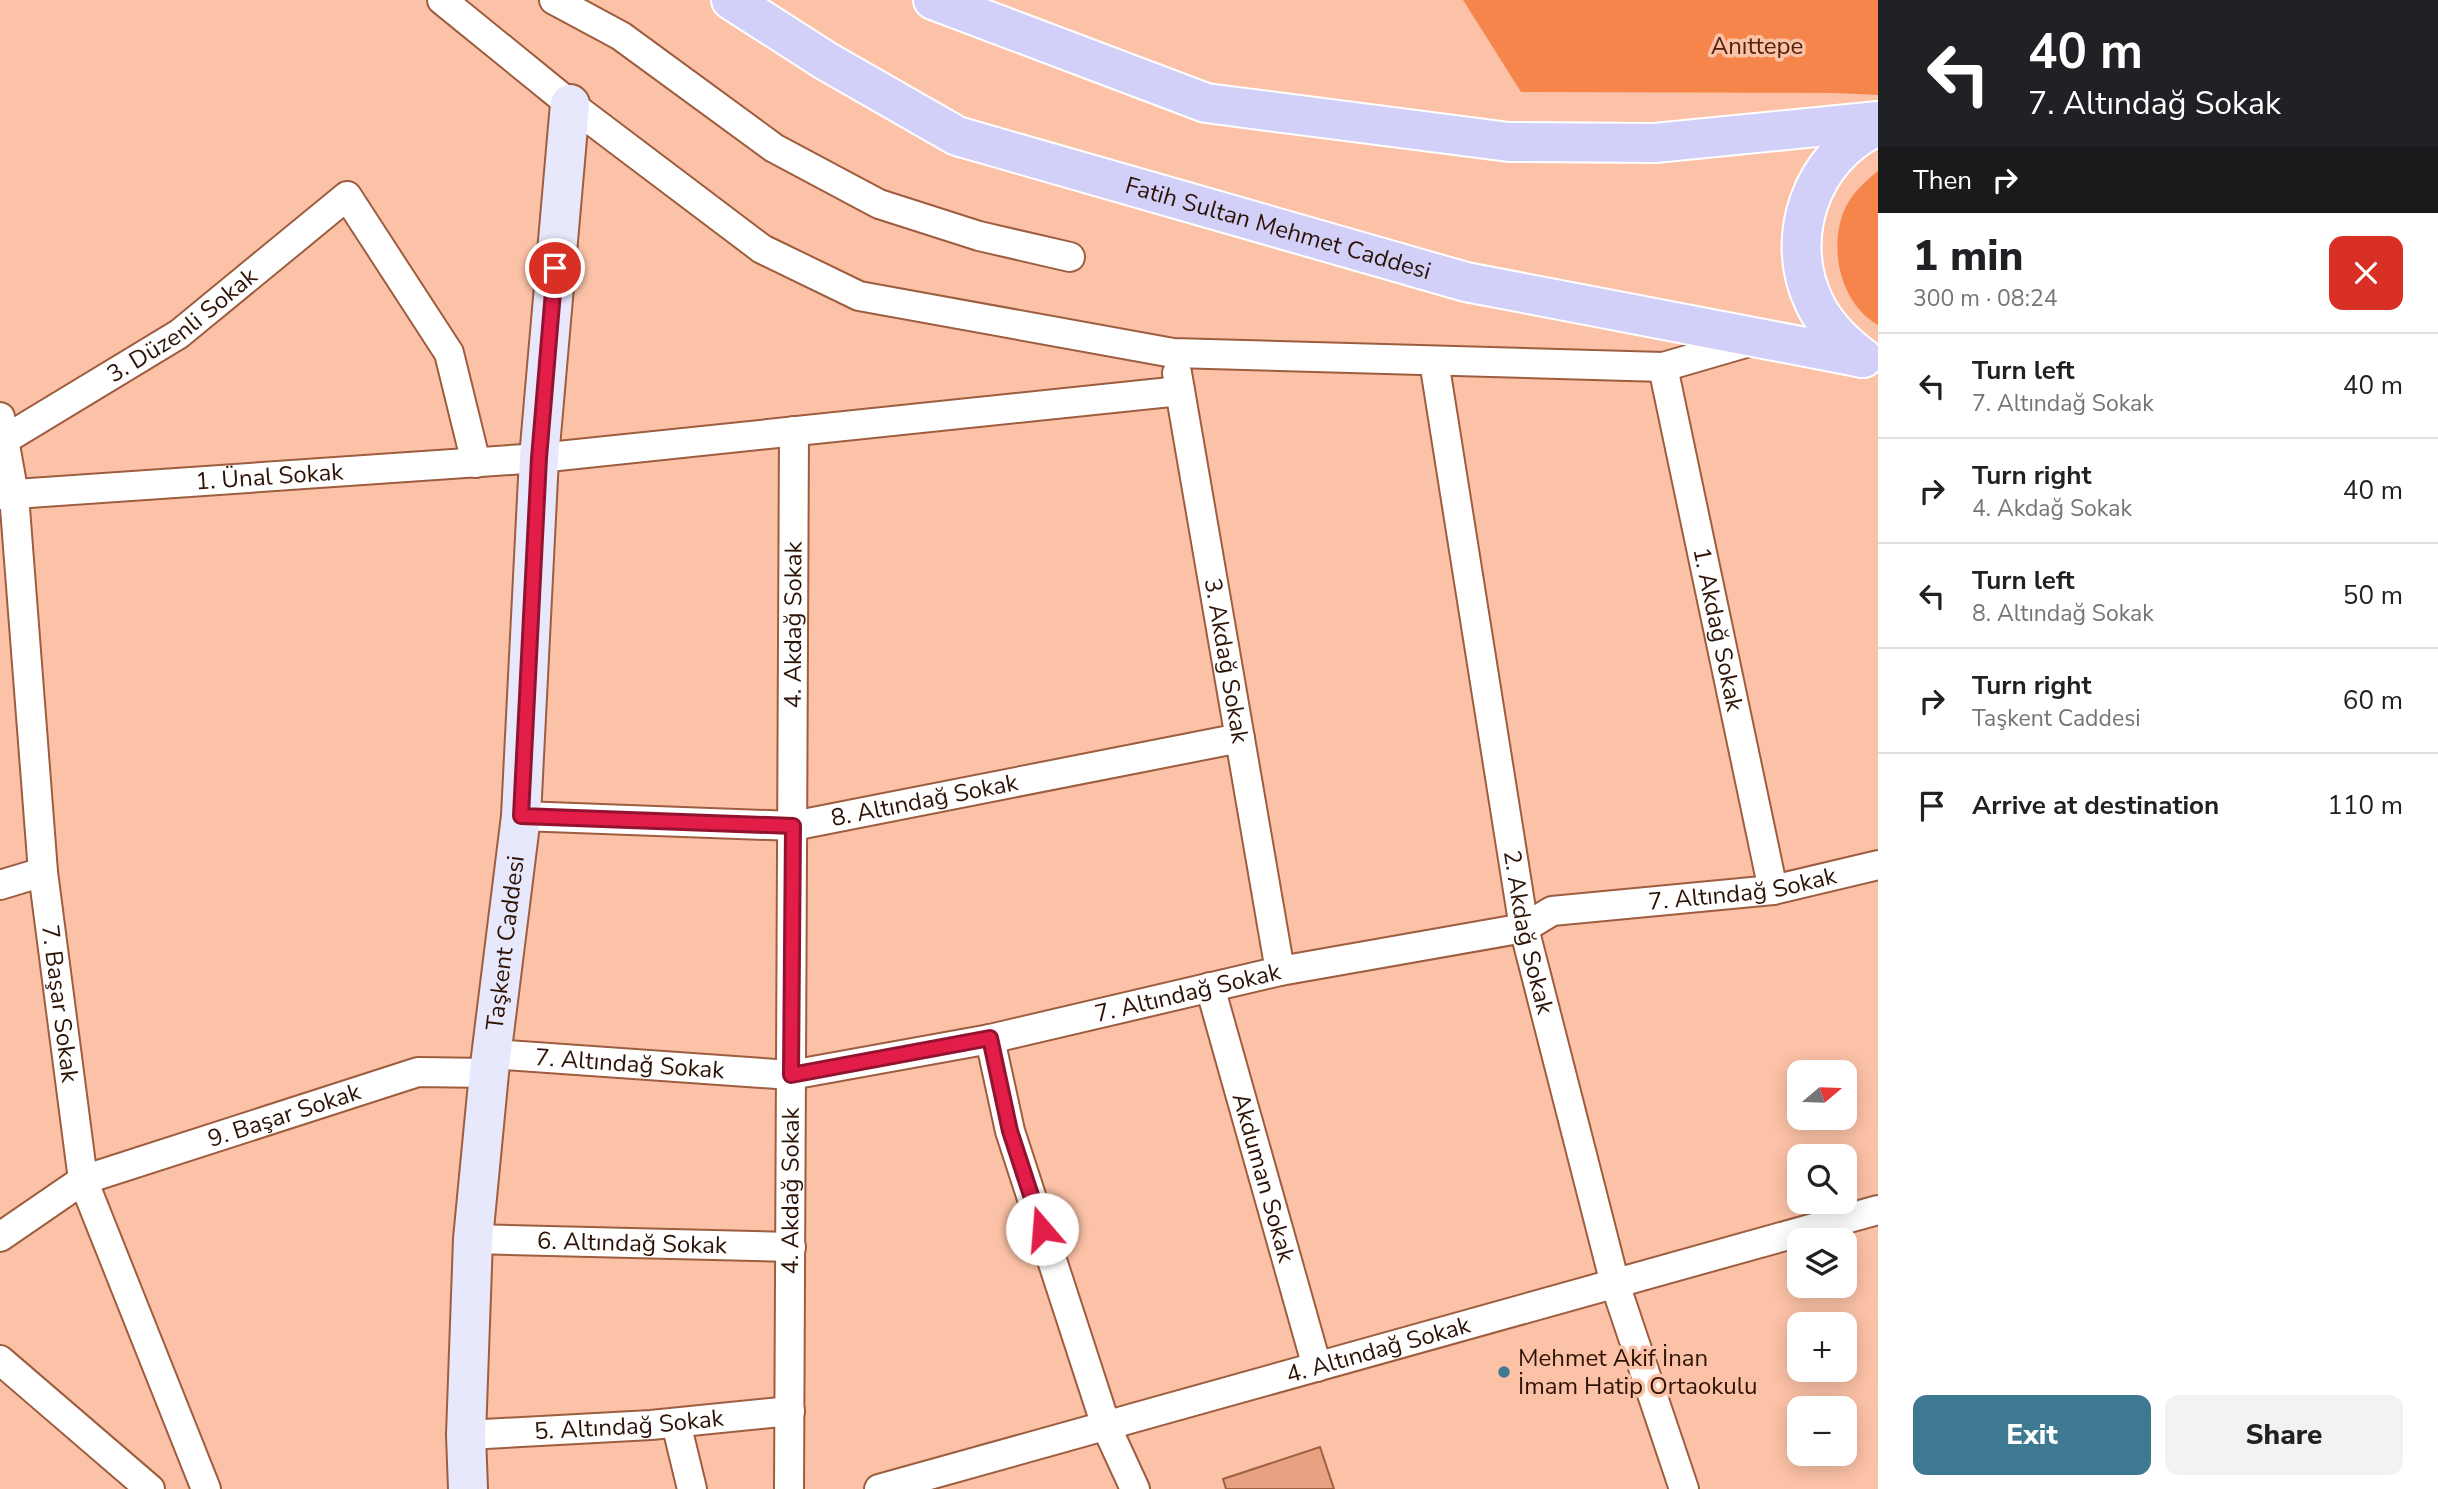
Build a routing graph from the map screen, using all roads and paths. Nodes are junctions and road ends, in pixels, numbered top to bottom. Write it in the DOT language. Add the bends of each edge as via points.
graph roads {
  1 [pos="442,0"];
  2 [pos="554,0"];
  3 [pos="731,0"];
  4 [pos="933,0"];
  5 [pos="570,104"];
  6 [pos="1878,123"];
  7 [pos="1070,257"];
  8 [pos="1762,338"];
  9 [pos="1173,353"];
  10 [pos="1434,361"];
  11 [pos="1870,361"];
  12 [pos="1663,367"];
  13 [pos="1180,391"];
  14 [pos="2,428"];
  15 [pos="794,431"];
  16 [pos="539,458"];
  17 [pos="477,463"];
  18 [pos="7,495"];
  19 [pos="1240,738"];
  20 [pos="521,816"];
  21 [pos="793,826"];
  22 [pos="1878,865"];
  23 [pos="43,872"];
  24 [pos="0,885"];
  25 [pos="1773,890"];
  26 [pos="1524,928"];
  27 [pos="1280,971"];
  28 [pos="1210,987"];
  29 [pos="990,1038"];
  30 [pos="491,1064"];
  31 [pos="791,1075"];
  32 [pos="83,1180"];
  33 [pos="1878,1210"];
  34 [pos="0,1237"];
  35 [pos="473,1239"];
  36 [pos="791,1247"];
  37 [pos="1615,1284"];
  38 [pos="0,1360"];
  39 [pos="1317,1367"];
  40 [pos="790,1411"];
  41 [pos="676,1423"];
  42 [pos="1105,1426"];
  43 [pos="466,1435"];
  44 [pos="921,1483"];
  45 [pos="150,1489"];
  46 [pos="206,1489"];
  47 [pos="468,1489"];
  48 [pos="692,1489"];
  49 [pos="789,1489"];
  50 [pos="879,1489"];
  51 [pos="1135,1489"];
  52 [pos="1684,1489"];
  1 -- 5 [label="street"];
  2 -- 7 [label="street" via="621,36 774,148 879,204 978,236"];
  3 -- 8 [label="main road, Fatih Sultan Mehmet Caddesi" via="957,136 1466,282"];
  4 -- 6 [label="main road" via="1206,103 1509,142 1655,143"];
  5 -- 9 [label="street" via="762,249 859,296"];
  5 -- 16 [label="street, Taşkent Caddesi"];
  6 -- 11 [label="main road" via="1848,144 1817,182 1807,205 1801,254 1805,279 1826,324"];
  8 -- 11 [label="main road, Fatih Sultan Mehmet Caddesi"];
  8 -- 12 [label="street"];
  9 -- 10 [label="street"];
  9 -- 13 [label="street, 3. Akdağ Sokak"];
  10 -- 12 [label="street"];
  10 -- 26 [label="street, 2. Akdağ Sokak"];
  12 -- 25 [label="street, 1. Akdağ Sokak"];
  13 -- 15 [label="street, 1. Ünal Sokak"];
  13 -- 19 [label="street, 3. Akdağ Sokak"];
  14 -- 17 [label="street, 3. Düzenli Sokak" via="179,334 347,196 449,353"];
  14 -- 18 [label="street, 7. Başar Sokak"];
  15 -- 16 [label="street, 1. Ünal Sokak"];
  15 -- 21 [label="street, 4. Akdağ Sokak"];
  16 -- 17 [label="street, 1. Ünal Sokak"];
  16 -- 20 [label="street, Taşkent Caddesi"];
  17 -- 18 [label="street, 1. Ünal Sokak"];
  18 -- 23 [label="street, 7. Başar Sokak"];
  19 -- 21 [label="street, 8. Altındağ Sokak"];
  19 -- 27 [label="street, 3. Akdağ Sokak"];
  20 -- 21 [label="street, 8. Altındağ Sokak"];
  20 -- 30 [label="street, Taşkent Caddesi"];
  21 -- 31 [label="street, 4. Akdağ Sokak"];
  22 -- 25 [label="street, 7. Altındağ Sokak"];
  23 -- 24 [label="street"];
  23 -- 32 [label="street, 7. Başar Sokak"];
  25 -- 26 [label="street, 7. Altındağ Sokak" via="1552,911"];
  26 -- 27 [label="street, 7. Altındağ Sokak"];
  26 -- 37 [label="street, 2. Akdağ Sokak"];
  27 -- 28 [label="street, 7. Altındağ Sokak"];
  28 -- 29 [label="street, 7. Altındağ Sokak"];
  28 -- 39 [label="street, Akduman Sokak"];
  29 -- 31 [label="street, 7. Altındağ Sokak"];
  29 -- 42 [label="street" via="1010,1131"];
  30 -- 31 [label="street, 7. Altındağ Sokak"];
  30 -- 32 [label="street, 9. Başar Sokak" via="418,1072"];
  30 -- 35 [label="street, Taşkent Caddesi"];
  31 -- 36 [label="street, 4. Akdağ Sokak"];
  32 -- 34 [label="street, 9. Başar Sokak"];
  32 -- 46 [label="street, 7. Başar Sokak"];
  33 -- 37 [label="street, 4. Altındağ Sokak"];
  35 -- 36 [label="street, 6. Altındağ Sokak"];
  35 -- 43 [label="street, Taşkent Caddesi"];
  36 -- 40 [label="street, 4. Akdağ Sokak"];
  37 -- 39 [label="street, 4. Altındağ Sokak"];
  37 -- 52 [label="street, 2. Akdağ Sokak"];
  38 -- 45 [label="street"];
  39 -- 42 [label="street, 4. Altındağ Sokak"];
  40 -- 41 [label="street, 5. Altındağ Sokak"];
  40 -- 49 [label="street, 4. Akdağ Sokak"];
  41 -- 43 [label="street, 5. Altındağ Sokak"];
  41 -- 48 [label="street"];
  42 -- 44 [label="street, 4. Altındağ Sokak"];
  42 -- 51 [label="street"];
  43 -- 47 [label="street, Taşkent Caddesi"];
  44 -- 50 [label="street, 4. Altındağ Sokak"];
}
